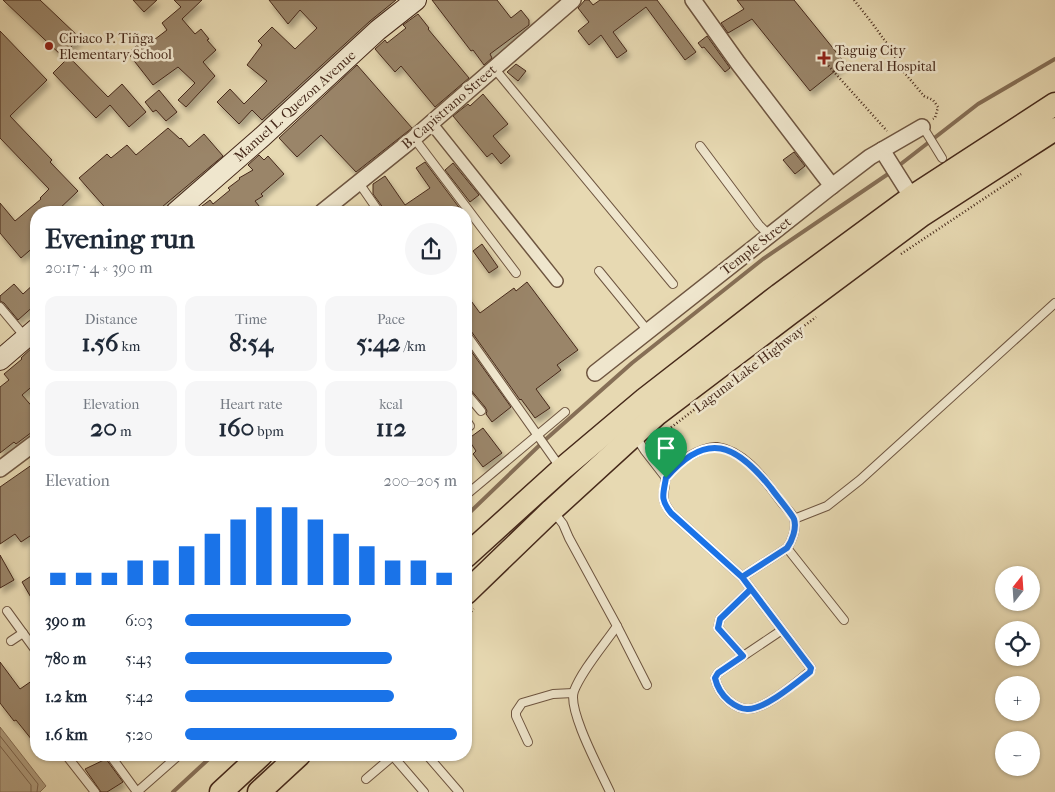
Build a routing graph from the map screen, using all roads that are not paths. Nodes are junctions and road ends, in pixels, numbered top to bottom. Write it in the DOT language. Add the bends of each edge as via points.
graph roads {
  1 [pos="416,0"];
  2 [pos="574,0"];
  3 [pos="693,0"];
  4 [pos="494,68"];
  5 [pos="1055,104"];
  6 [pos="431,123"];
  7 [pos="1055,129"];
  8 [pos="924,130"];
  9 [pos="414,138"];
  10 [pos="700,146"];
  11 [pos="885,154"];
  12 [pos="941,155"];
  13 [pos="359,183"];
  14 [pos="832,186"];
  15 [pos="912,198"];
  16 [pos="183,206"];
  17 [pos="331,206"];
  18 [pos="376,206"];
  19 [pos="465,206"];
  20 [pos="472,215"];
  21 [pos="770,235"];
  22 [pos="599,271"];
  23 [pos="516,274"];
  24 [pos="557,281"];
  25 [pos="673,284"];
  26 [pos="1055,303"];
  27 [pos="0,307"];
  28 [pos="648,332"];
  29 [pos="30,333"];
  30 [pos="30,335"];
  31 [pos="472,342"];
  32 [pos="0,360"];
  33 [pos="595,373"];
  34 [pos="472,400"];
  35 [pos="481,411"];
  36 [pos="565,412"];
  37 [pos="539,436"];
  38 [pos="640,443"];
  39 [pos="30,446"];
  40 [pos="0,469"];
  41 [pos="562,469"];
  42 [pos="666,478"];
  43 [pos="472,490"];
  44 [pos="552,510"];
  45 [pos="794,519"];
  46 [pos="787,548"];
  47 [pos="472,551"];
  48 [pos="742,577"];
  49 [pos="751,589"];
  50 [pos="473,598"];
  51 [pos="7,611"];
  52 [pos="844,620"];
  53 [pos="617,626"];
  54 [pos="782,630"];
  55 [pos="23,633"];
  56 [pos="11,641"];
  57 [pos="30,643"];
  58 [pos="743,656"];
  59 [pos="647,685"];
  60 [pos="573,693"];
  61 [pos="528,742"];
  62 [pos="71,761"];
  63 [pos="114,761"];
  64 [pos="172,761"];
  65 [pos="255,761"];
  66 [pos="293,761"];
  67 [pos="387,761"];
  68 [pos="397,761"];
  69 [pos="431,761"];
  70 [pos="366,779"];
  71 [pos="95,792"];
  72 [pos="137,792"];
  73 [pos="222,792"];
  74 [pos="259,792"];
  75 [pos="424,792"];
  76 [pos="459,792"];
  77 [pos="610,792"];
  1 -- 16 [label="main road, Manuel L. Quezon Avenue" via="378,30"];
  2 -- 4 [label="street, B. Capistrano Street"];
  3 -- 14 [label="street"];
  4 -- 6 [label="street, B. Capistrano Street"];
  4 -- 25 [label="lane"];
  5 -- 15 [label="main road, Laguna Lake Highway"];
  6 -- 9 [label="street, B. Capistrano Street"];
  6 -- 24 [label="street"];
  7 -- 15 [label="main road, Laguna Lake Highway"];
  8 -- 11 [label="street, Temple Street" via="897,142"];
  8 -- 12 [label="lane"];
  9 -- 13 [label="street, B. Capistrano Street"];
  9 -- 19 [label="lane"];
  10 -- 21 [label="lane"];
  11 -- 14 [label="street, Temple Street"];
  11 -- 15 [label="street"];
  13 -- 17 [label="street, B. Capistrano Street"];
  13 -- 18 [label="lane"];
  14 -- 21 [label="street, Temple Street"];
  15 -- 38 [label="main road, Laguna Lake Highway" via="789,314 657,414"];
  15 -- 41 [label="main road, Laguna Lake Highway" via="778,295"];
  20 -- 23 [label="lane"];
  21 -- 28 [label="street, Temple Street"];
  22 -- 28 [label="lane"];
  26 -- 45 [label="lane" via="860,480 827,506"];
  27 -- 29 [label="lane"];
  28 -- 33 [label="street, Temple Street"];
  30 -- 32 [label="main road"];
  31 -- 37 [label="lane"];
  34 -- 35 [label="lane"];
  36 -- 37 [label="lane"];
  37 -- 41 [label="lane"];
  37 -- 43 [label="lane"];
  38 -- 42 [label="lane"];
  38 -- 44 [label="main road, Laguna Lake Highway"];
  39 -- 40 [label="street"];
  41 -- 47 [label="main road, Laguna Lake Highway"];
  42 -- 45 [label="lane" via="697,451 715,447 726,450 747,462"];
  42 -- 48 [label="lane" via="662,497 664,504"];
  44 -- 50 [label="main road, Laguna Lake Highway"];
  44 -- 53 [label="lane" via="564,524"];
  45 -- 46 [label="lane" via="794,530"];
  46 -- 48 [label="lane"];
  46 -- 52 [label="lane"];
  48 -- 49 [label="lane"];
  49 -- 54 [label="lane"];
  49 -- 58 [label="lane" via="720,619 718,625"];
  51 -- 55 [label="lane"];
  53 -- 59 [label="lane"];
  53 -- 60 [label="lane"];
  54 -- 58 [label="lane"];
  54 -- 58 [label="lane" via="811,668 810,672 758,707 746,709 736,706 717,685 715,678 718,673"];
  55 -- 56 [label="lane"];
  55 -- 57 [label="lane"];
  60 -- 61 [label="lane" via="553,694 522,703 516,716"];
  60 -- 77 [label="lane" via="575,713 582,732"];
  62 -- 71 [label="lane"];
  63 -- 72 [label="lane"];
  64 -- 72 [label="lane"];
  65 -- 73 [label="main road"];
  66 -- 74 [label="main road"];
  67 -- 70 [label="lane"];
  68 -- 75 [label="lane"];
  69 -- 76 [label="lane"];
}
